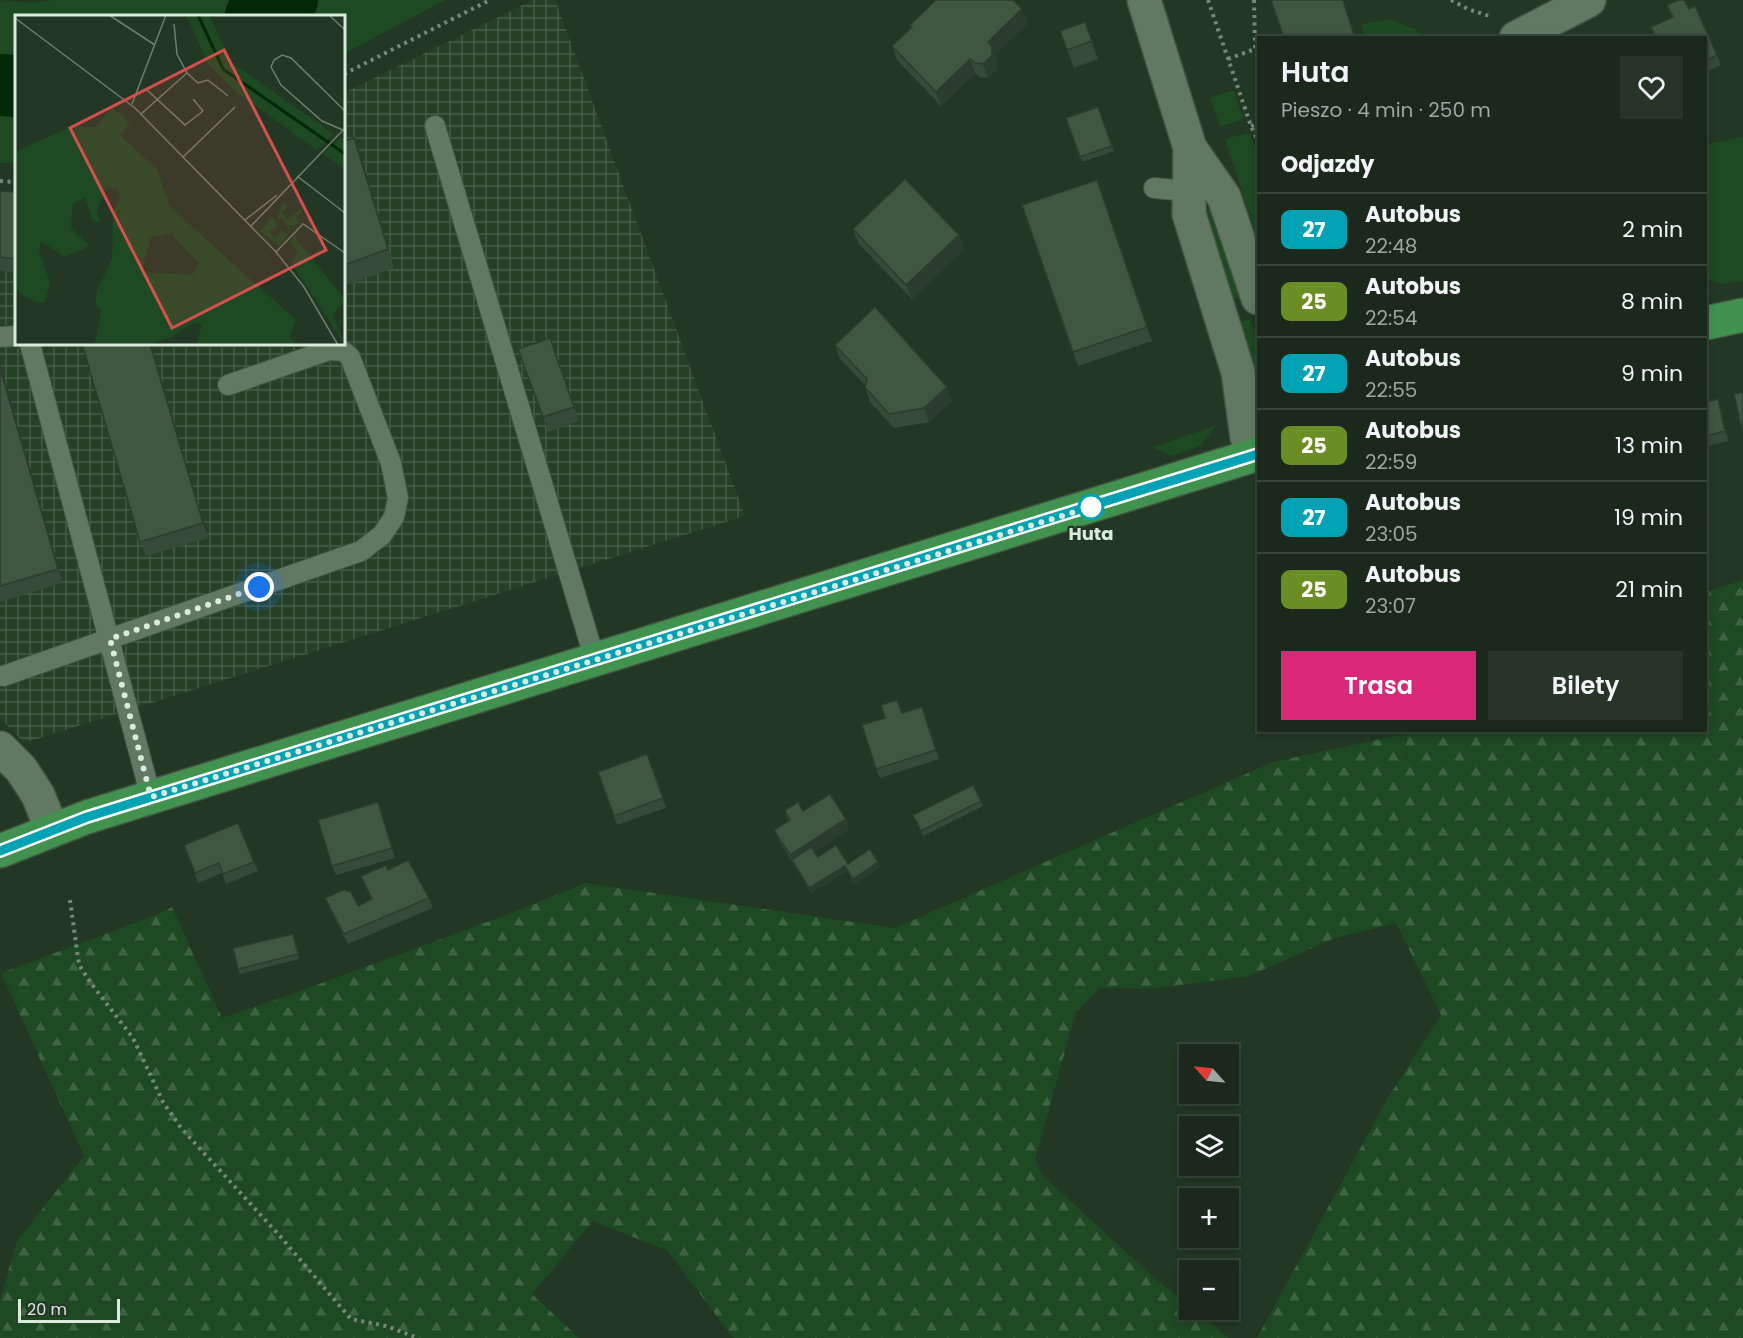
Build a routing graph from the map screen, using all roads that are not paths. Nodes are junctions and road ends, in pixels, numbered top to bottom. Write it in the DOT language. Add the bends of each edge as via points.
graph roads {
  1 [pos="1144,0"];
  2 [pos="1588,0"];
  3 [pos="1520,36"];
  4 [pos="435,126"];
  5 [pos="1190,148"];
  6 [pos="1154,188"];
  7 [pos="1189,191"];
  8 [pos="1222,194"];
  9 [pos="1257,294"];
  10 [pos="1743,315"];
  11 [pos="1707,323"];
  12 [pos="15,336"];
  13 [pos="0,337"];
  14 [pos="30,345"];
  15 [pos="228,385"];
  16 [pos="1256,455"];
  17 [pos="110,639"];
  18 [pos="595,660"];
  19 [pos="3,676"];
  20 [pos="0,748"];
  21 [pos="151,797"];
  22 [pos="52,830"];
  23 [pos="0,851"];
  1 -- 5 [label="street"];
  2 -- 3 [label="street"];
  4 -- 18 [label="lane"];
  5 -- 7 [label="street"];
  5 -- 8 [label="street"];
  6 -- 7 [label="lane"];
  7 -- 8 [label="lane"];
  7 -- 16 [label="street" via="1189,214 1238,372 1247,437"];
  8 -- 9 [label="street"];
  10 -- 11 [label="main road"];
  12 -- 13 [label="lane"];
  14 -- 17 [label="lane"];
  15 -- 17 [label="lane" via="329,350 343,351 354,363 391,463 398,498 394,517 382,535 361,551"];
  16 -- 18 [label="main road"];
  17 -- 19 [label="lane"];
  17 -- 21 [label="lane"];
  18 -- 21 [label="main road"];
  20 -- 22 [label="street" via="21,769 38,795"];
  21 -- 22 [label="main road"];
  22 -- 23 [label="main road"];
}
